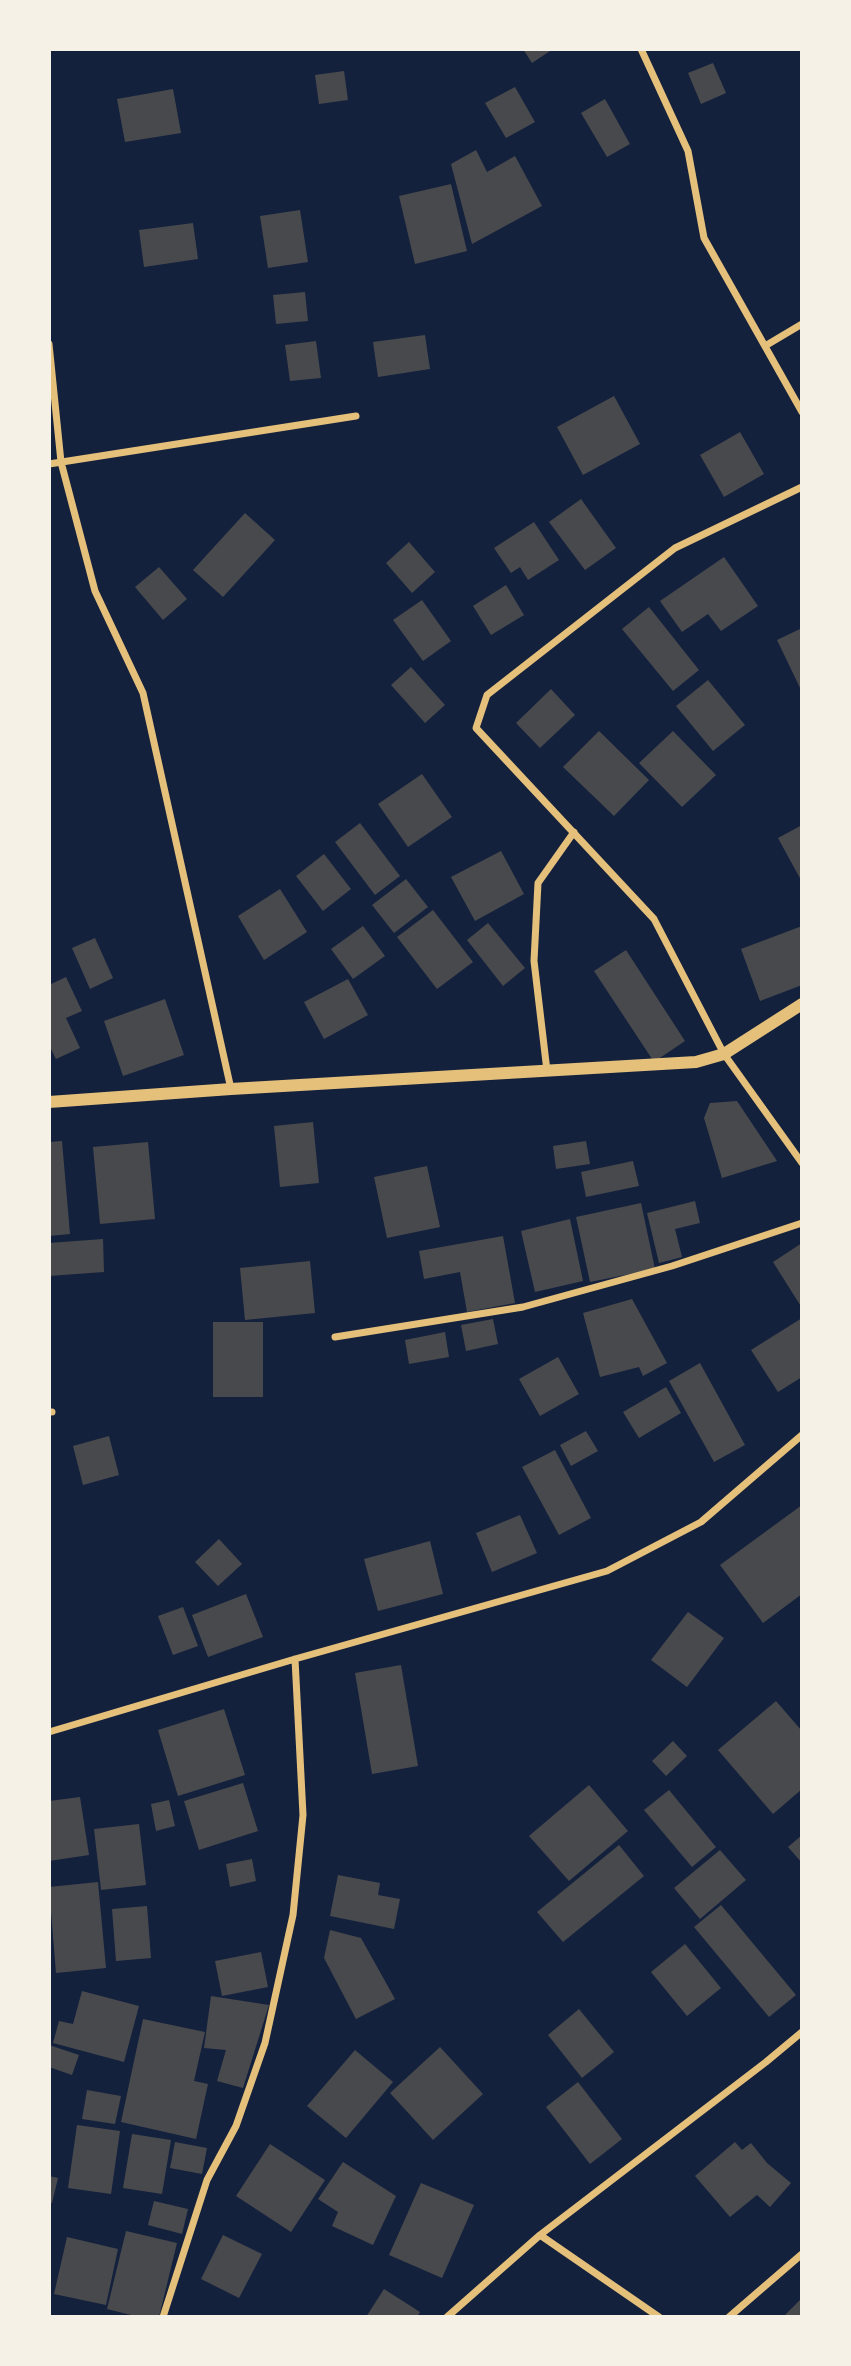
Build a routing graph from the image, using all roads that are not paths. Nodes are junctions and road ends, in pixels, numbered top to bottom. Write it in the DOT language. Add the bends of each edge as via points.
graph roads {
  1 [pos="641,49"];
  2 [pos="802,324"];
  3 [pos="49,344"];
  4 [pos="765,346"];
  5 [pos="802,412"];
  6 [pos="356,416"];
  7 [pos="61,462"];
  8 [pos="49,464"];
  9 [pos="802,486"];
  10 [pos="574,832"];
  11 [pos="802,1004"];
  12 [pos="724,1054"];
  13 [pos="547,1072"];
  14 [pos="231,1089"];
  15 [pos="49,1102"];
  16 [pos="802,1163"];
  17 [pos="802,1223"];
  18 [pos="335,1337"];
  19 [pos="802,1435"];
  20 [pos="295,1659"];
  21 [pos="49,1732"];
  22 [pos="802,2032"];
  23 [pos="540,2235"];
  24 [pos="802,2254"];
  25 [pos="163,2317"];
  26 [pos="447,2317"];
  27 [pos="659,2317"];
  28 [pos="729,2317"];
  1 -- 4 [label="street" via="688,151 704,238"];
  2 -- 4 [label="street"];
  3 -- 7 [label="street"];
  4 -- 5 [label="street"];
  6 -- 7 [label="street"];
  7 -- 8 [label="street"];
  7 -- 14 [label="street" via="95,590 143,693"];
  9 -- 10 [label="street" via="675,548 487,695 476,728"];
  10 -- 12 [label="street" via="654,919"];
  10 -- 13 [label="street" via="538,883 534,961"];
  11 -- 12 [label="street"];
  12 -- 13 [label="street" via="695,1062"];
  12 -- 16 [label="street"];
  13 -- 14 [label="street"];
  14 -- 15 [label="street"];
  17 -- 18 [label="street" via="672,1266 523,1307"];
  19 -- 20 [label="street" via="701,1522 607,1571"];
  20 -- 21 [label="street"];
  20 -- 25 [label="street" via="303,1815 293,1914 265,2043 236,2126 207,2180"];
  22 -- 23 [label="street"];
  23 -- 26 [label="street"];
  23 -- 27 [label="street"];
  24 -- 28 [label="street"];
}
